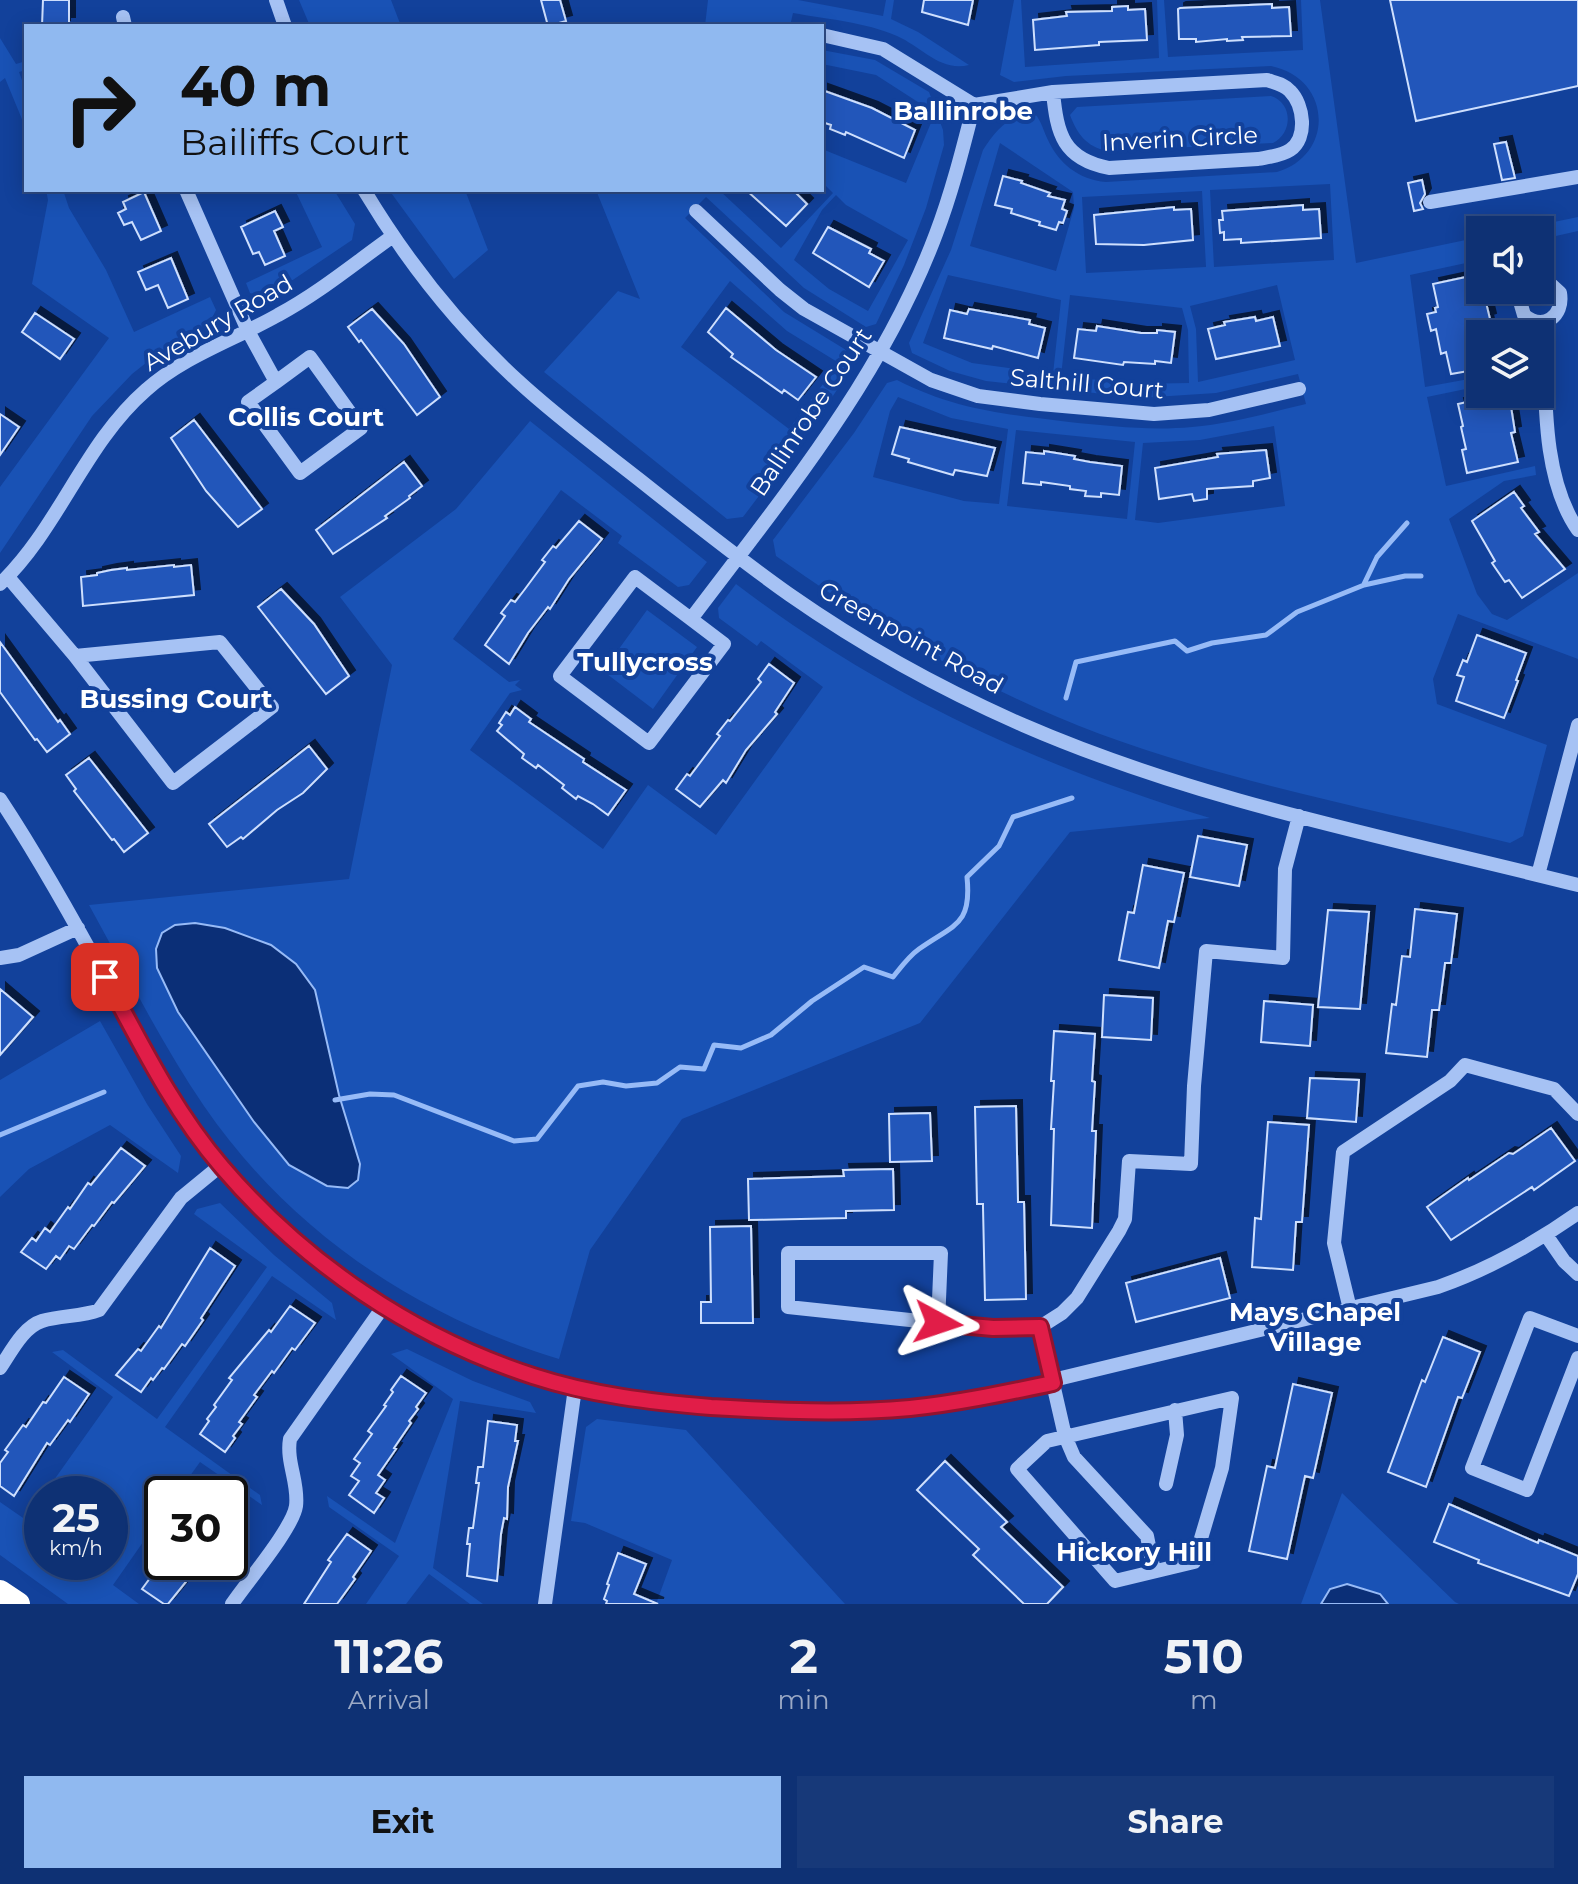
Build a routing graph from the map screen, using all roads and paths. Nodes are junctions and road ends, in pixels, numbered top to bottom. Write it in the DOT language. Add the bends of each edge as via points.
graph roads {
  1 [pos="276,0"];
  2 [pos="284,24"];
  3 [pos="824,35"];
  4 [pos="1053,92"];
  5 [pos="974,105"];
  6 [pos="1578,177"];
  7 [pos="187,192"];
  8 [pos="365,192"];
  9 [pos="1430,202"];
  10 [pos="696,211"];
  11 [pos="393,236"];
  12 [pos="1554,287"];
  13 [pos="1521,304"];
  14 [pos="1531,320"];
  15 [pos="1549,320"];
  16 [pos="248,331"];
  17 [pos="880,353"];
  18 [pos="276,382"];
  19 [pos="1299,389"];
  20 [pos="1548,408"];
  21 [pos="1578,530"];
  22 [pos="738,556"];
  23 [pos="4,581"];
  24 [pos="691,619"];
  25 [pos="75,656"];
  26 [pos="1578,725"];
  27 [pos="0,799"];
  28 [pos="1299,816"];
  29 [pos="1538,875"];
  30 [pos="1578,885"];
  31 [pos="78,928"];
  32 [pos="0,958"];
  33 [pos="1578,1114"];
  34 [pos="220,1166"];
  35 [pos="1578,1213"];
  36 [pos="1546,1235"];
  37 [pos="1578,1274"];
  38 [pos="383,1307"];
  39 [pos="1350,1309"];
  40 [pos="938,1323"];
  41 [pos="1040,1327"];
  42 [pos="1578,1336"];
  43 [pos="1578,1358"];
  44 [pos="0,1368"];
  45 [pos="1053,1383"];
  46 [pos="575,1388"];
  47 [pos="1175,1410"];
  48 [pos="1065,1436"];
  49 [pos="1166,1484"];
  50 [pos="1154,1571"];
  51 [pos="0,1592"];
  52 [pos="18,1604"];
  53 [pos="232,1604"];
  54 [pos="545,1604"];
  1 -- 2 [label="street"];
  3 -- 5 [label="street" via="883,49"];
  4 -- 4 [label="street, Inverin Circle" via="1267,80 1289,89 1302,126 1299,141 1277,155 1109,168 1091,165 1064,142 1056,125"];
  4 -- 5 [label="street, Inverin Circle"];
  5 -- 17 [label="street, Ballinrobe Court" via="936,234"];
  6 -- 9 [label="street"];
  7 -- 16 [label="street"];
  8 -- 11 [label="street, Greenpoint Road"];
  10 -- 17 [label="street, Salthill Court" via="804,309"];
  11 -- 16 [label="street, Avebury Road"];
  11 -- 22 [label="street, Greenpoint Road" via="517,380"];
  12 -- 15 [label="street" via="1561,302"];
  13 -- 14 [label="street"];
  16 -- 18 [label="street"];
  16 -- 23 [label="street, Avebury Road" via="166,373 126,409"];
  17 -- 19 [label="street, Salthill Court" via="931,380 978,396 1118,412 1209,410"];
  17 -- 22 [label="street, Ballinrobe Court" via="826,438"];
  18 -- 18 [label="street" via="248,402 300,473 361,428 310,357"];
  20 -- 21 [label="street" via="1552,466"];
  22 -- 24 [label="street, Ballinrobe Court"];
  22 -- 28 [label="street, Greenpoint Road" via="831,622 1021,724 1159,776"];
  23 -- 25 [label="street"];
  24 -- 24 [label="street" via="724,644 649,743 560,676 635,577"];
  25 -- 25 [label="street" via="173,783 272,707 220,642"];
  26 -- 29 [label="street"];
  27 -- 31 [label="street"];
  28 -- 29 [label="street, Greenpoint Road"];
  28 -- 41 [label="street" via="1285,869 1283,958 1206,951 1191,1164 1129,1161 1125,1219 1119,1231 1077,1298"];
  29 -- 30 [label="street, Greenpoint Road"];
  31 -- 32 [label="street" via="19,955"];
  31 -- 34 [label="street" via="159,1076"];
  33 -- 39 [label="street" via="1554,1089 1465,1065 1450,1081 1343,1152 1334,1243"];
  34 -- 38 [label="street" via="285,1232"];
  34 -- 44 [label="street" via="181,1198 99,1310 34,1325"];
  35 -- 36 [label="street"];
  36 -- 37 [label="street"];
  36 -- 39 [label="street" via="1469,1276"];
  38 -- 46 [label="street" via="477,1354"];
  38 -- 53 [label="street" via="290,1439 293,1517"];
  39 -- 45 [label="street"];
  40 -- 40 [label="street" via="941,1253 788,1253 788,1307"];
  40 -- 41 [label="street"];
  41 -- 45 [label="street"];
  42 -- 43 [label="street" via="1530,1318 1472,1468 1527,1490"];
  45 -- 46 [label="street" via="907,1408 824,1411 667,1403"];
  45 -- 48 [label="street"];
  46 -- 54 [label="street"];
  47 -- 48 [label="street"];
  47 -- 49 [label="street" via="1177,1435"];
  47 -- 50 [label="street" via="1232,1398 1222,1468 1194,1562"];
  48 -- 50 [label="street" via="1074,1457 1147,1536"];
  48 -- 50 [label="street" via="1047,1441 1017,1469 1115,1581"];
  51 -- 52 [label="highway"];
}
